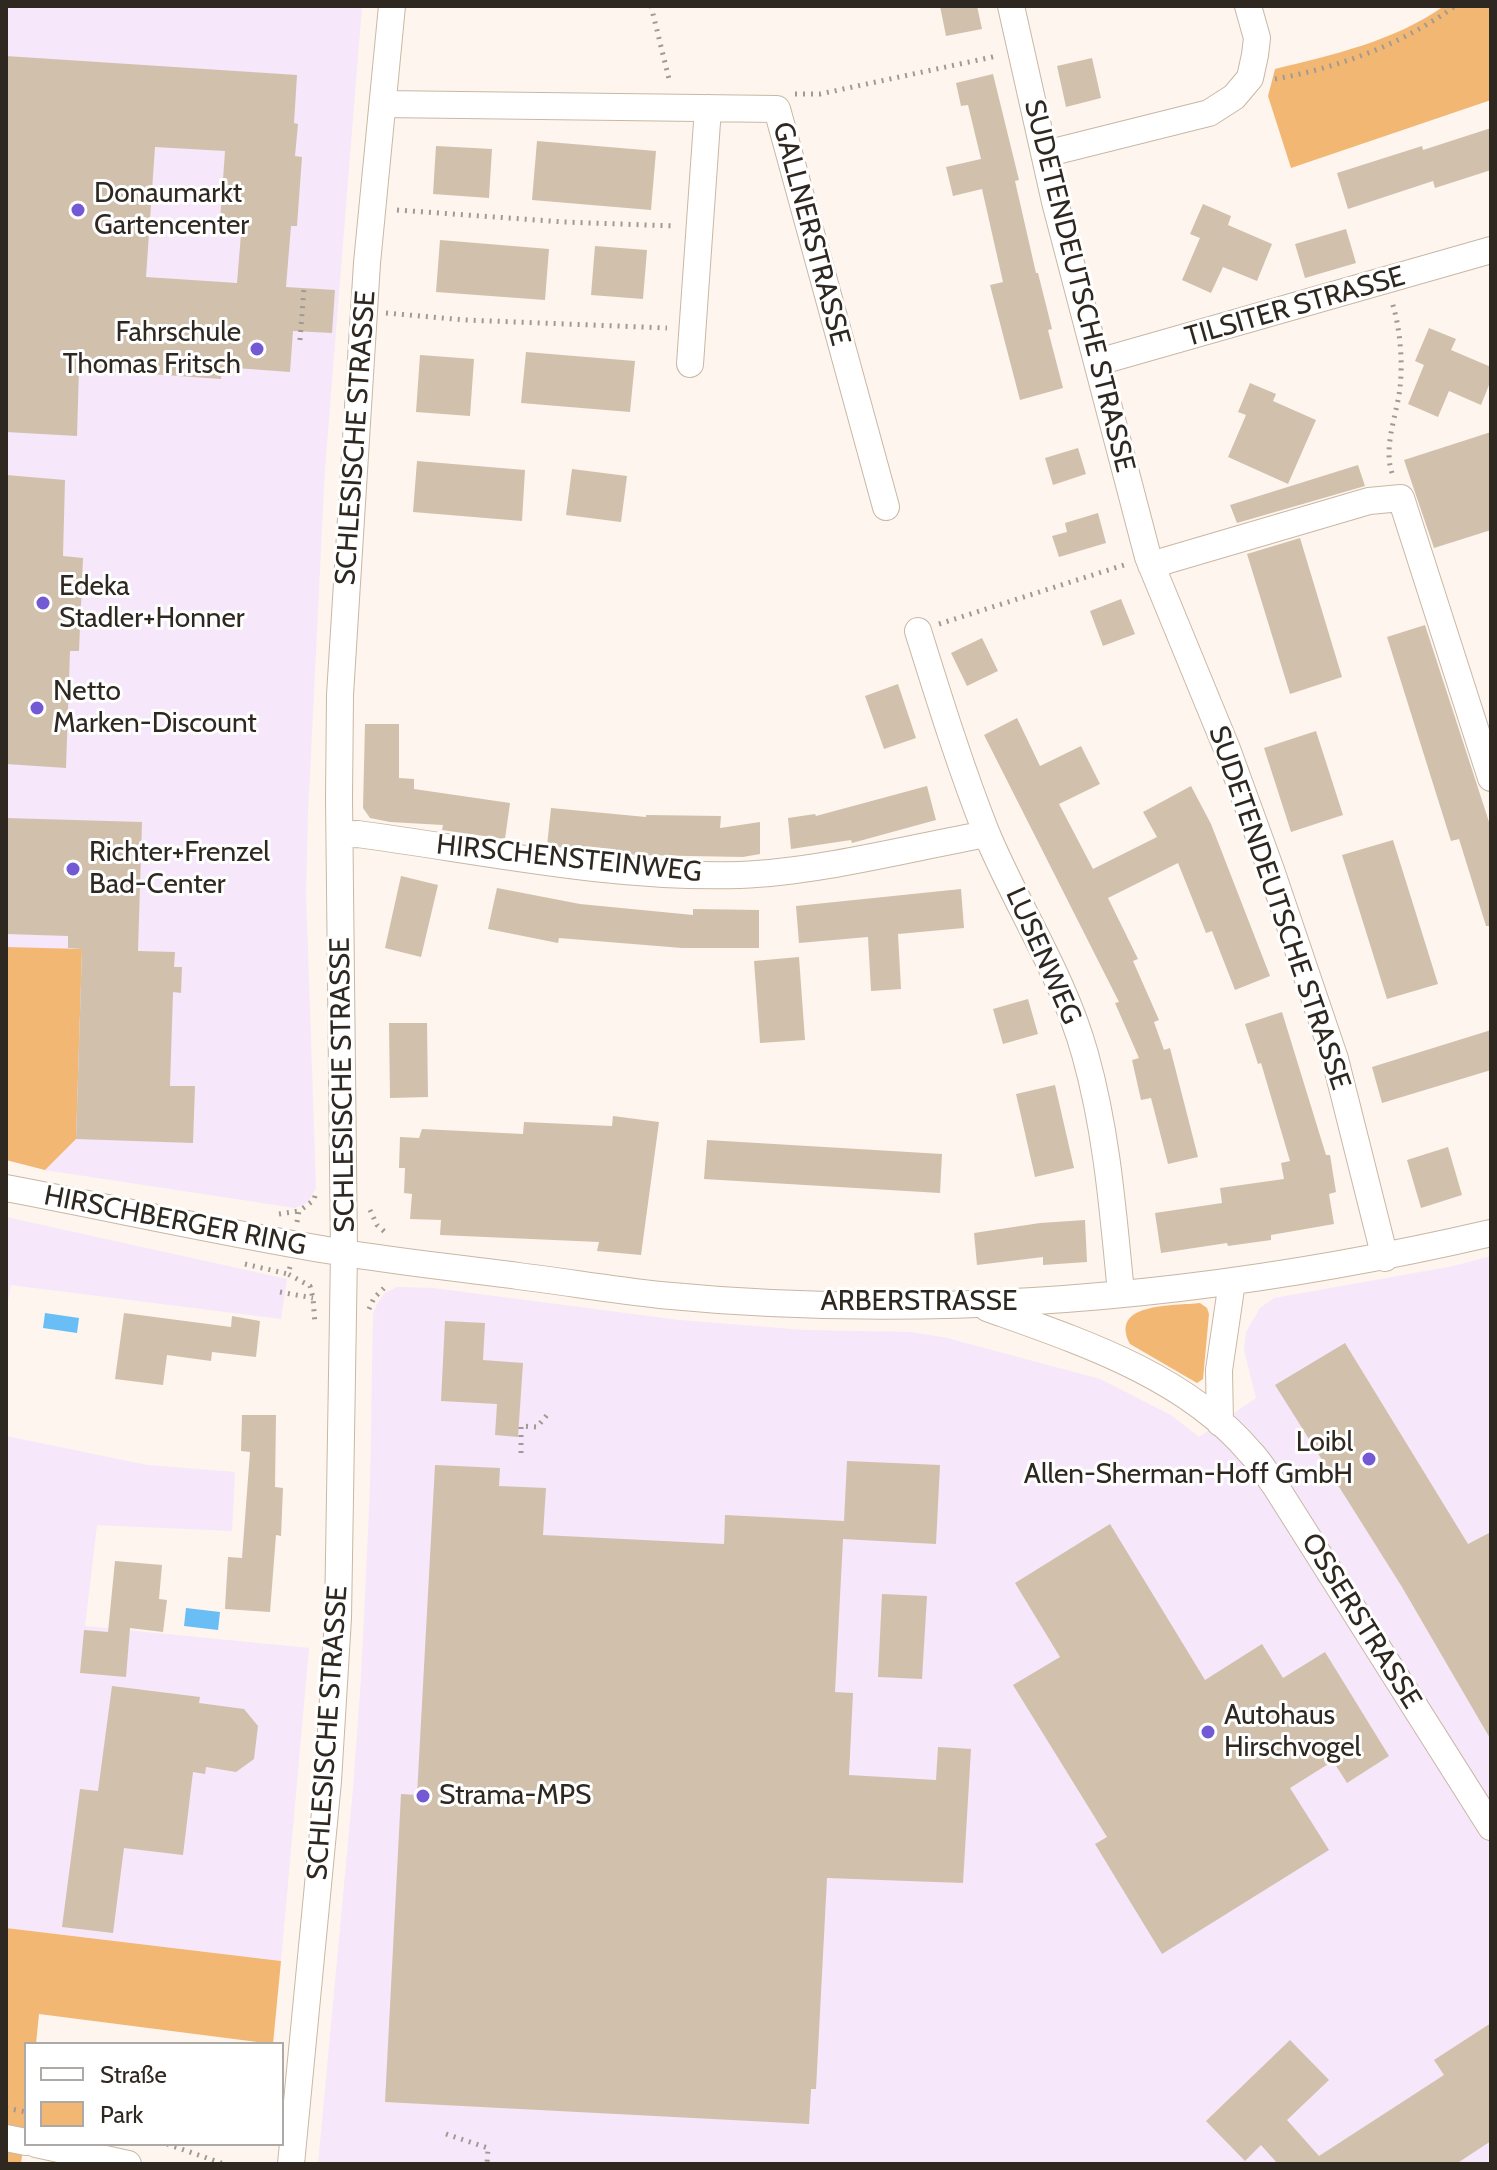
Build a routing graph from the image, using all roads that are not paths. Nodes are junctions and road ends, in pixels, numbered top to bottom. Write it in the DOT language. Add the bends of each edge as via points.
graph roads {
  1 [pos="392,6"];
  2 [pos="1011,6"];
  3 [pos="1248,6"];
  4 [pos="383,104"];
  5 [pos="708,108"];
  6 [pos="1045,154"];
  7 [pos="1491,250"];
  8 [pos="1098,362"];
  9 [pos="690,364"];
  10 [pos="886,507"];
  11 [pos="1149,561"];
  12 [pos="918,631"];
  13 [pos="1491,778"];
  14 [pos="987,834"];
  15 [pos="340,835"];
  16 [pos="6,1188"];
  17 [pos="1491,1233"];
  18 [pos="344,1253"];
  19 [pos="1385,1258"];
  20 [pos="1232,1282"];
  21 [pos="1121,1293"];
  22 [pos="976,1304"];
  23 [pos="1220,1423"];
  24 [pos="1491,1827"];
  25 [pos="45,2146"];
  26 [pos="128,2164"];
  27 [pos="291,2164"];
  1 -- 4 [label="street, SCHLESISCHE STRASSE"];
  2 -- 6 [label="street, SUDETENDEUTSCHE STRASSE"];
  3 -- 6 [label="street" via="1257,38 1250,78 1234,97 1209,113"];
  4 -- 5 [label="street, GALLNERSTRASSE"];
  4 -- 15 [label="street, SCHLESISCHE STRASSE" via="348,544"];
  5 -- 9 [label="street"];
  5 -- 10 [label="street, GALLNERSTRASSE" via="777,109"];
  6 -- 8 [label="street, SUDETENDEUTSCHE STRASSE"];
  7 -- 8 [label="street, TILSITER STRASSE"];
  8 -- 11 [label="street, SUDETENDEUTSCHE STRASSE"];
  11 -- 13 [label="street" via="1369,501 1401,498"];
  11 -- 19 [label="street, SUDETENDEUTSCHE STRASSE" via="1276,884 1335,1059"];
  12 -- 14 [label="street, LUSENWEG"];
  14 -- 15 [label="street, HIRSCHENSTEINWEG" via="783,872 739,875 626,871"];
  14 -- 21 [label="street, LUSENWEG" via="1066,995 1085,1053 1109,1172"];
  15 -- 18 [label="street, SCHLESISCHE STRASSE"];
  16 -- 18 [label="street, HIRSCHBERGER RING"];
  17 -- 19 [label="street, ARBERSTRASSE"];
  18 -- 22 [label="street, ARBERSTRASSE" via="659,1295"];
  18 -- 27 [label="street, SCHLESISCHE STRASSE" via="336,1659"];
  19 -- 20 [label="street, ARBERSTRASSE"];
  20 -- 21 [label="street, ARBERSTRASSE"];
  20 -- 23 [label="street" via="1219,1370"];
  21 -- 22 [label="street, ARBERSTRASSE"];
  22 -- 23 [label="street, OSSERSTRASSE" via="1094,1347 1152,1376"];
  23 -- 24 [label="street, OSSERSTRASSE" via="1250,1451 1276,1487"];
  25 -- 26 [label="street"];
}
